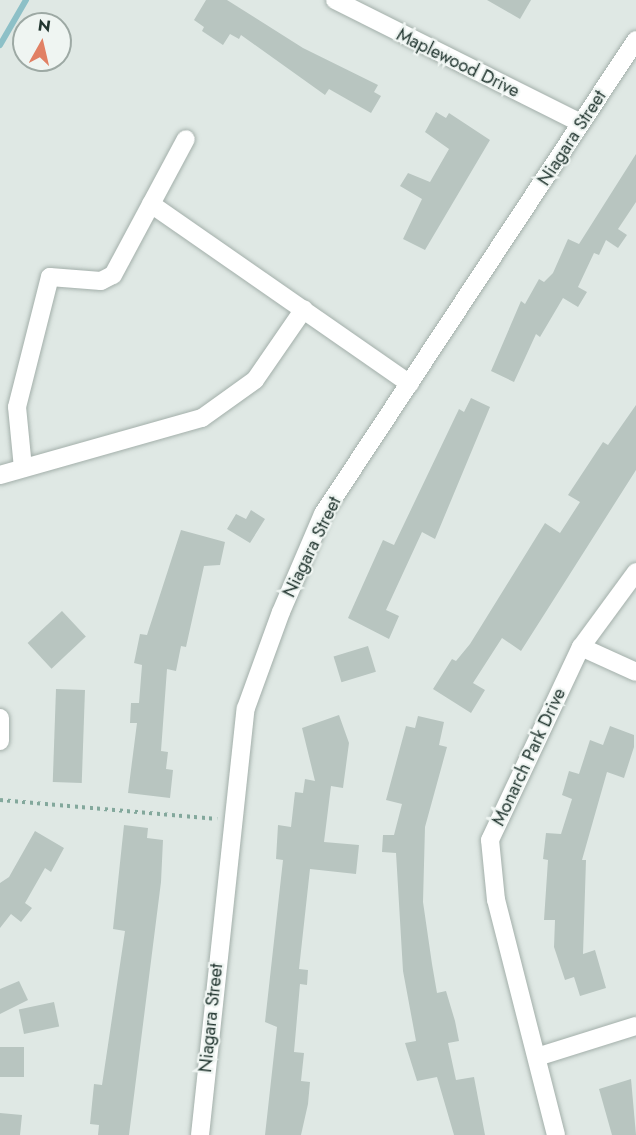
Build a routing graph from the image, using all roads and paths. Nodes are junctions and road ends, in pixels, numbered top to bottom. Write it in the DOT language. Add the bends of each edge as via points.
graph roads {
  1 [pos="335,0"];
  2 [pos="636,40"];
  3 [pos="581,123"];
  4 [pos="186,139"];
  5 [pos="151,204"];
  6 [pos="304,309"];
  7 [pos="410,384"];
  8 [pos="23,468"];
  9 [pos="0,475"];
  10 [pos="636,572"];
  11 [pos="581,647"];
  12 [pos="636,672"];
  13 [pos="0,718"];
  14 [pos="0,741"];
  15 [pos="0,800"];
  16 [pos="230,821"];
  17 [pos="636,1026"];
  18 [pos="537,1057"];
  19 [pos="200,1135"];
  20 [pos="556,1135"];
  1 -- 3 [label="street, Maplewood Drive"];
  2 -- 3 [label="street, Niagara Street"];
  3 -- 7 [label="street, Niagara Street"];
  4 -- 5 [label="street"];
  5 -- 6 [label="street"];
  5 -- 8 [label="street" via="114,275 101,281 50,277 17,407"];
  6 -- 7 [label="street"];
  6 -- 8 [label="street" via="255,380 202,418"];
  7 -- 16 [label="street, Niagara Street" via="324,514 281,612 246,708"];
  8 -- 9 [label="street"];
  10 -- 11 [label="street, Monarch Park Drive"];
  11 -- 12 [label="street"];
  11 -- 18 [label="street, Monarch Park Drive" via="490,840 496,900"];
  13 -- 14 [label="street"];
  15 -- 16 [label="path"];
  16 -- 19 [label="street, Niagara Street"];
  17 -- 18 [label="street"];
  18 -- 20 [label="street, Monarch Park Drive"];
}
